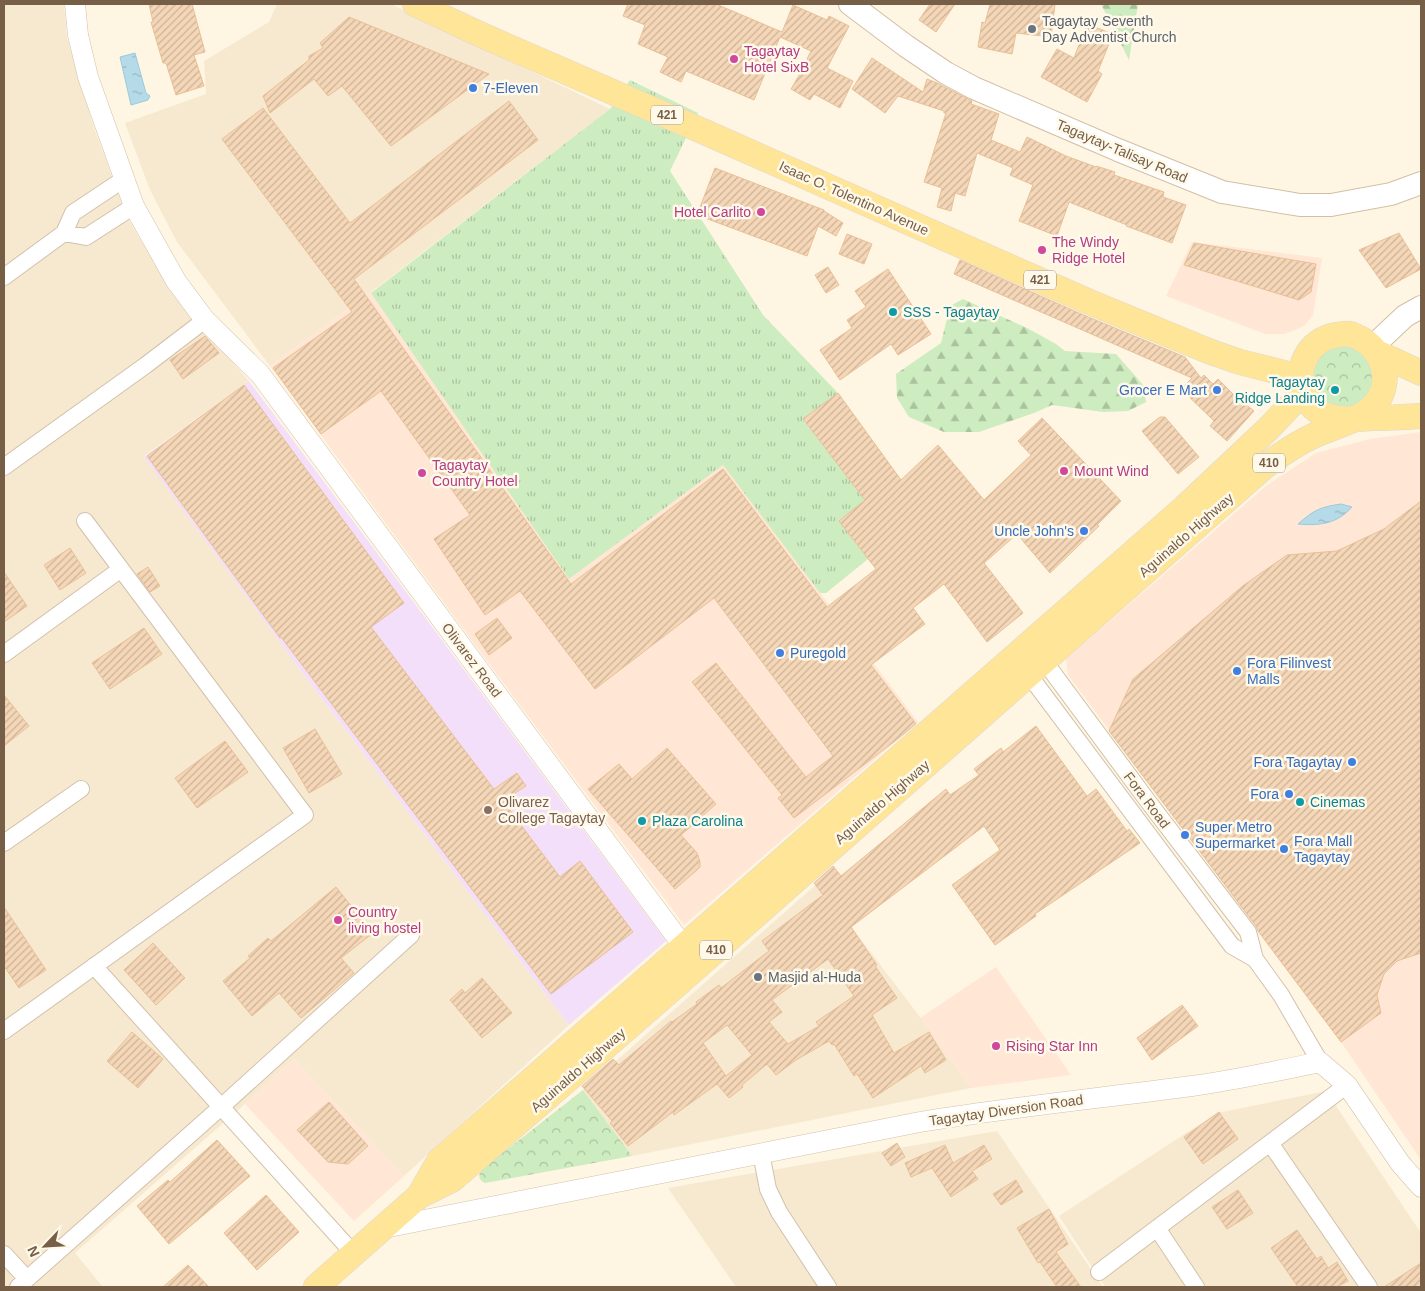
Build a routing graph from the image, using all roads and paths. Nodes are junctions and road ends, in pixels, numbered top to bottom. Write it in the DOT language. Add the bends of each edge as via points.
graph roads {
  1 [pos="76,4"];
  2 [pos="414,4"];
  3 [pos="850,4"];
  4 [pos="124,180"];
  5 [pos="1421,183"];
  6 [pos="134,206"];
  7 [pos="64,234"];
  8 [pos="4,278"];
  9 [pos="1421,307"];
  10 [pos="205,320"];
  11 [pos="1375,350"];
  12 [pos="1421,373"];
  13 [pos="1301,384"];
  14 [pos="1421,416"];
  15 [pos="1352,420"];
  16 [pos="4,467"];
  17 [pos="85,521"];
  18 [pos="121,569"];
  19 [pos="4,654"];
  20 [pos="1030,659"];
  21 [pos="81,789"];
  22 [pos="4,843"];
  23 [pos="411,935"];
  24 [pos="684,946"];
  25 [pos="94,966"];
  26 [pos="4,1031"];
  27 [pos="1320,1062"];
  28 [pos="1347,1085"];
  29 [pos="221,1107"];
  30 [pos="1270,1143"];
  31 [pos="761,1153"];
  32 [pos="1421,1187"];
  33 [pos="420,1196"];
  34 [pos="384,1228"];
  35 [pos="1158,1228"];
  36 [pos="4,1254"];
  37 [pos="354,1254"];
  38 [pos="1099,1272"];
  39 [pos="23,1283"];
  40 [pos="316,1287"];
  41 [pos="828,1287"];
  42 [pos="1196,1287"];
  43 [pos="1369,1287"];
  1 -- 4 [label="street, Olivarez Road" via="78,35 88,77"];
  2 -- 13 [label="main road, Isaac O. Tolentino Avenue / 421" via="1096,305 1211,352"];
  3 -- 5 [label="main road, Tagaytay-Talisay Road" via="946,73 974,88 1222,192 1300,206 1331,205 1392,194"];
  4 -- 6 [label="street, Olivarez Road"];
  4 -- 7 [label="street" via="74,213"];
  6 -- 7 [label="street" via="86,237"];
  6 -- 10 [label="street, Olivarez Road" via="176,280"];
  7 -- 8 [label="street"];
  9 -- 11 [label="main road" via="1405,316"];
  10 -- 16 [label="street"];
  10 -- 24 [label="street, Olivarez Road" via="260,374"];
  11 -- 12 [label="main road, 410"];
  11 -- 13 [label="main road, 410" via="1350,334 1325,338 1308,352 1302,364"];
  11 -- 15 [label="main road, 410" via="1383,366 1383,390 1369,410"];
  13 -- 15 [label="main road, 410" via="1306,400 1319,412 1336,419"];
  13 -- 20 [label="main road, Aguinaldo Highway / 410" via="1269,428"];
  14 -- 15 [label="main road, 410"];
  15 -- 20 [label="main road, Aguinaldo Highway / 410" via="1281,454"];
  17 -- 18 [label="street"];
  18 -- 19 [label="street"];
  18 -- 25 [label="street" via="305,814"];
  20 -- 24 [label="main road, Aguinaldo Highway / 410"];
  20 -- 27 [label="street, Fora Road" via="1232,946 1256,959"];
  20 -- 33 [label="main road, Aguinaldo Highway / 410" via="672,988 452,1178"];
  21 -- 22 [label="street"];
  23 -- 29 [label="street"];
  24 -- 33 [label="main road, Aguinaldo Highway / 410" via="439,1161"];
  25 -- 26 [label="street"];
  25 -- 29 [label="street"];
  27 -- 28 [label="street"];
  27 -- 31 [label="street, Tagaytay Diversion Road" via="1193,1086 966,1114"];
  28 -- 30 [label="street"];
  28 -- 32 [label="street" via="1400,1163"];
  29 -- 37 [label="street"];
  29 -- 39 [label="street"];
  30 -- 35 [label="street"];
  30 -- 43 [label="street"];
  31 -- 34 [label="street, Tagaytay Diversion Road"];
  31 -- 41 [label="street" via="768,1189 779,1212"];
  33 -- 34 [label="main road, Aguinaldo Highway / 410"];
  34 -- 37 [label="main road, Aguinaldo Highway / 410"];
  35 -- 38 [label="street"];
  35 -- 42 [label="street"];
  36 -- 39 [label="street"];
  37 -- 40 [label="main road, Aguinaldo Highway / 410"];
}
